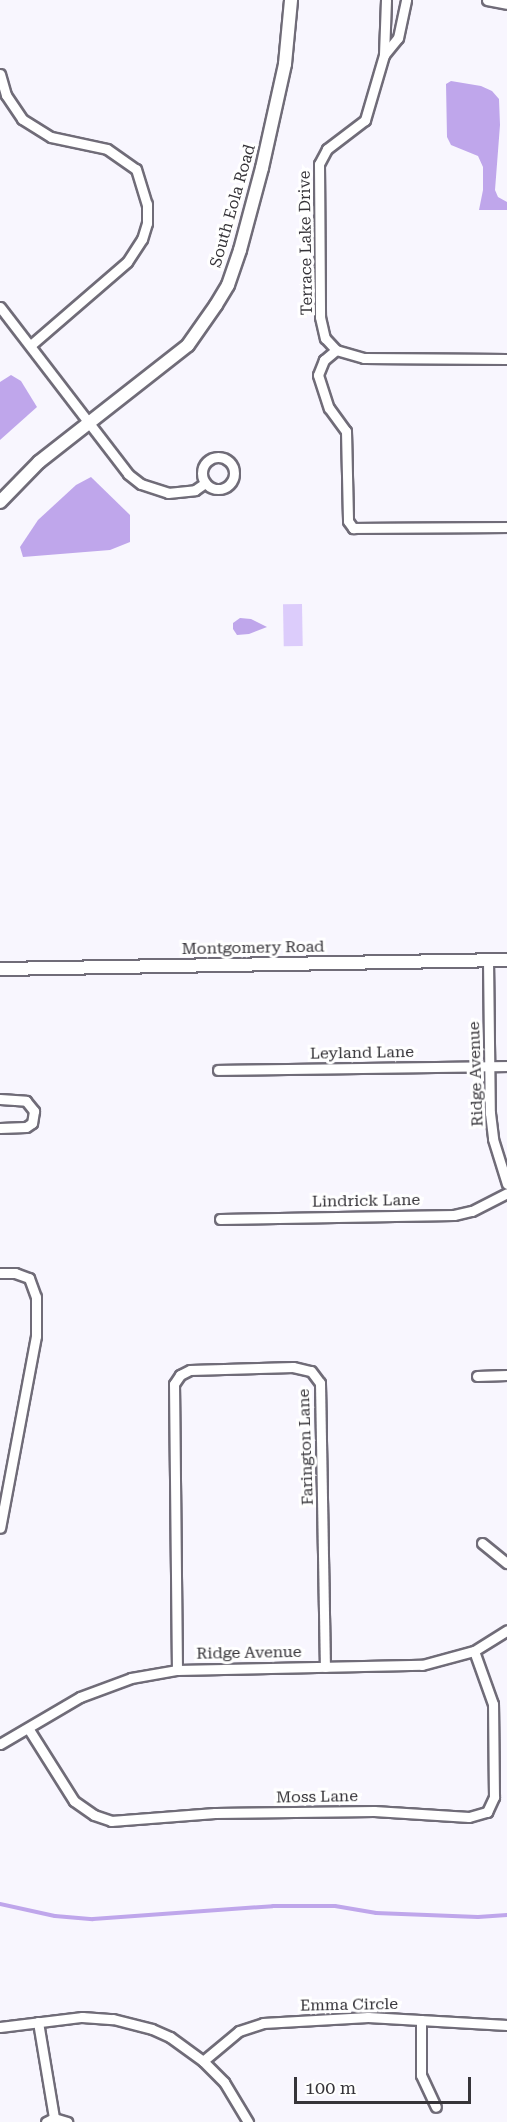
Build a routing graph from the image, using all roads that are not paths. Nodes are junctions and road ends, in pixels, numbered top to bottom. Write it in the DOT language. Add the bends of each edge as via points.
graph roads {
  1 [pos="291,0"];
  2 [pos="386,0"];
  3 [pos="406,0"];
  4 [pos="488,0"];
  5 [pos="507,4"];
  6 [pos="384,56"];
  7 [pos="0,74"];
  8 [pos="0,307"];
  9 [pos="31,345"];
  10 [pos="336,350"];
  11 [pos="507,359"];
  12 [pos="89,423"];
  13 [pos="205,483"];
  14 [pos="0,502"];
  15 [pos="507,527"];
  16 [pos="488,960"];
  17 [pos="507,960"];
  18 [pos="0,969"];
  19 [pos="490,1066"];
  20 [pos="507,1066"];
  21 [pos="218,1070"];
  22 [pos="0,1099"];
  23 [pos="0,1128"];
  24 [pos="507,1184"];
  25 [pos="507,1193"];
  26 [pos="220,1219"];
  27 [pos="0,1273"];
  28 [pos="507,1375"];
  29 [pos="477,1376"];
  30 [pos="0,1528"];
  31 [pos="482,1544"];
  32 [pos="507,1563"];
  33 [pos="507,1630"];
  34 [pos="474,1651"];
  35 [pos="325,1667"];
  36 [pos="177,1670"];
  37 [pos="28,1728"];
  38 [pos="0,1744"];
  39 [pos="421,2020"];
  40 [pos="38,2022"];
  41 [pos="507,2025"];
  42 [pos="0,2027"];
  43 [pos="203,2061"];
  44 [pos="436,2107"];
  45 [pos="50,2120"];
  46 [pos="67,2122"];
  47 [pos="248,2122"];
  1 -- 12 [label="street, South Eola Road" via="279,98 228,285 188,345"];
  2 -- 6 [label="street, Terrace Lake Drive"];
  3 -- 6 [label="street, Terrace Lake Drive" via="398,38"];
  4 -- 5 [label="street"];
  6 -- 10 [label="street, Terrace Lake Drive" via="365,120 327,149 320,164 320,317 325,338"];
  7 -- 9 [label="street" via="6,95 22,119 51,137 107,149 136,168 147,204 142,239 127,262"];
  8 -- 9 [label="street"];
  9 -- 12 [label="street"];
  10 -- 11 [label="street" via="364,358"];
  10 -- 15 [label="street" via="324,360 318,375 329,408 346,431 348,521 353,528"];
  12 -- 13 [label="street" via="128,474 141,484 168,494 195,490"];
  12 -- 14 [label="street, South Eola Road" via="32,468"];
  16 -- 17 [label="street, Montgomery Road"];
  16 -- 18 [label="street, Montgomery Road"];
  16 -- 19 [label="street, Ridge Avenue"];
  19 -- 20 [label="street, Leyland Lane"];
  19 -- 21 [label="street, Leyland Lane"];
  19 -- 24 [label="street, Ridge Avenue" via="493,1139"];
  22 -- 23 [label="street" via="26,1101 34,1111 32,1123 26,1127"];
  25 -- 26 [label="street, Lindrick Lane" via="472,1211 454,1215"];
  27 -- 30 [label="street" via="29,1278 36,1297 34,1356"];
  28 -- 29 [label="street"];
  31 -- 32 [label="street"];
  33 -- 34 [label="street, Ridge Avenue"];
  34 -- 35 [label="street, Ridge Avenue" via="422,1665"];
  34 -- 37 [label="street, Moss Lane" via="492,1698 494,1797 487,1812 469,1817 374,1811 215,1814 111,1821 74,1801"];
  35 -- 36 [label="street, Ridge Avenue"];
  35 -- 36 [label="street, Farington Lane" via="320,1383 311,1371 281,1367 190,1370 174,1384"];
  36 -- 37 [label="street, Ridge Avenue" via="106,1686"];
  37 -- 38 [label="street, Ridge Avenue"];
  39 -- 41 [label="street, Emma Circle"];
  39 -- 43 [label="street, Emma Circle" via="339,2017 263,2023 239,2031"];
  39 -- 44 [label="street" via="421,2075"];
  40 -- 42 [label="street"];
  40 -- 43 [label="street" via="88,2017 134,2023 170,2037"];
  40 -- 45 [label="street"];
  43 -- 47 [label="street" via="224,2082"];
  45 -- 46 [label="street"];
}
